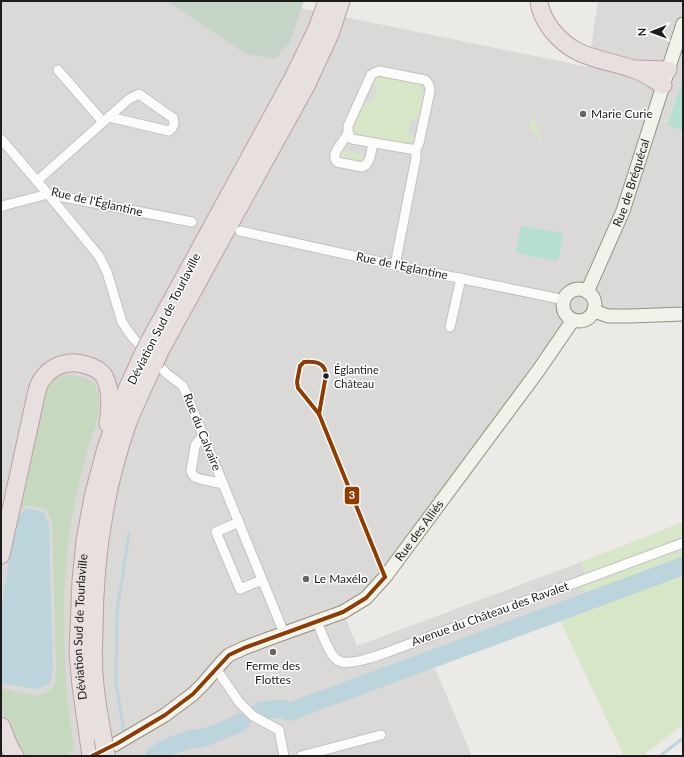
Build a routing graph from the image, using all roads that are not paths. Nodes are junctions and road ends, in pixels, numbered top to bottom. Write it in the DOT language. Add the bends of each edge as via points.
graph roads {
  1 [pos="327,1"];
  2 [pos="341,1"];
  3 [pos="539,1"];
  4 [pos="683,24"];
  5 [pos="58,70"];
  6 [pos="665,77"];
  7 [pos="106,120"];
  8 [pos="348,132"];
  9 [pos="1,139"];
  10 [pos="373,143"];
  11 [pos="416,148"];
  12 [pos="37,181"];
  13 [pos="48,194"];
  14 [pos="1,207"];
  15 [pos="192,222"];
  16 [pos="240,231"];
  17 [pos="395,265"];
  18 [pos="461,278"];
  19 [pos="587,292"];
  20 [pos="565,300"];
  21 [pos="594,311"];
  22 [pos="683,314"];
  23 [pos="573,320"];
  24 [pos="450,327"];
  25 [pos="152,352"];
  26 [pos="204,436"];
  27 [pos="106,448"];
  28 [pos="223,484"];
  29 [pos="239,522"];
  30 [pos="683,543"];
  31 [pos="1,555"];
  32 [pos="262,580"];
  33 [pos="317,622"];
  34 [pos="284,633"];
  35 [pos="215,669"];
  36 [pos="1,726"];
  37 [pos="381,735"];
  38 [pos="100,747"];
  39 [pos="15,756"];
  40 [pos="284,756"];
  41 [pos="301,756"];
  1 -- 25 [label="highway, Déviation Sud de Tourlaville" via="317,29 293,78"];
  2 -- 25 [label="highway, Déviation Sud de Tourlaville" via="330,34 306,86 221,238"];
  3 -- 6 [label="highway" via="549,26 573,49 589,56"];
  4 -- 6 [label="street, Rue de Bréquécal"];
  5 -- 7 [label="street"];
  6 -- 19 [label="street, Rue de Bréquécal" via="623,211"];
  7 -- 7 [label="street" via="169,131 174,124 173,118 139,94 129,99"];
  7 -- 12 [label="street"];
  8 -- 10 [label="street" via="352,139"];
  8 -- 10 [label="street" via="334,155 337,162 364,167 368,163"];
  8 -- 11 [label="street" via="348,126 373,73 379,71 425,80 430,91"];
  9 -- 12 [label="street, Rue de l'Églantine"];
  10 -- 11 [label="street"];
  11 -- 17 [label="street"];
  12 -- 13 [label="street, Rue de l'Églantine"];
  13 -- 14 [label="street"];
  13 -- 15 [label="street, Rue de l'Églantine"];
  13 -- 26 [label="street, Rue du Calvaire" via="99,256 107,272 122,322 128,331 167,374 183,386"];
  16 -- 17 [label="street, Rue de l'Eglantine"];
  17 -- 18 [label="street, Rue de l'Eglantine"];
  18 -- 20 [label="street, Rue de l'Eglantine"];
  18 -- 24 [label="street"];
  19 -- 20 [label="street" via="574,291"];
  19 -- 21 [label="street" via="594,302"];
  20 -- 23 [label="street" via="566,314"];
  21 -- 22 [label="street" via="608,316"];
  21 -- 23 [label="street" via="588,319"];
  23 -- 33 [label="street, Rue des Alliés" via="385,576 366,598 343,612"];
  25 -- 27 [label="highway, Déviation Sud de Tourlaville" via="127,390"];
  25 -- 38 [label="highway, Déviation Sud de Tourlaville" via="112,474 101,534 94,615 95,686"];
  26 -- 28 [label="street, Rue du Calvaire"];
  26 -- 28 [label="street" via="195,447 192,474"];
  27 -- 31 [label="highway" via="110,402 104,376 96,369 78,362 67,363 49,371 40,382 36,395"];
  27 -- 38 [label="highway, Déviation Sud de Tourlaville" via="85,541 78,652 81,686"];
  28 -- 29 [label="street, Rue du Calvaire"];
  29 -- 32 [label="street, Rue du Calvaire"];
  29 -- 32 [label="street" via="216,532 240,589"];
  30 -- 33 [label="street, Avenue du Château des Ravalet" via="356,662 348,663 336,659 330,652"];
  32 -- 34 [label="street, Rue du Calvaire"];
  33 -- 34 [label="street, Rue des Alliés"];
  34 -- 35 [label="street, Rue des Alliés" via="233,653"];
  35 -- 38 [label="street, Rue des Alliés" via="193,694 165,715"];
  35 -- 40 [label="street" via="239,702 253,716 279,730"];
  36 -- 39 [label="highway"];
  37 -- 41 [label="street"];
}
